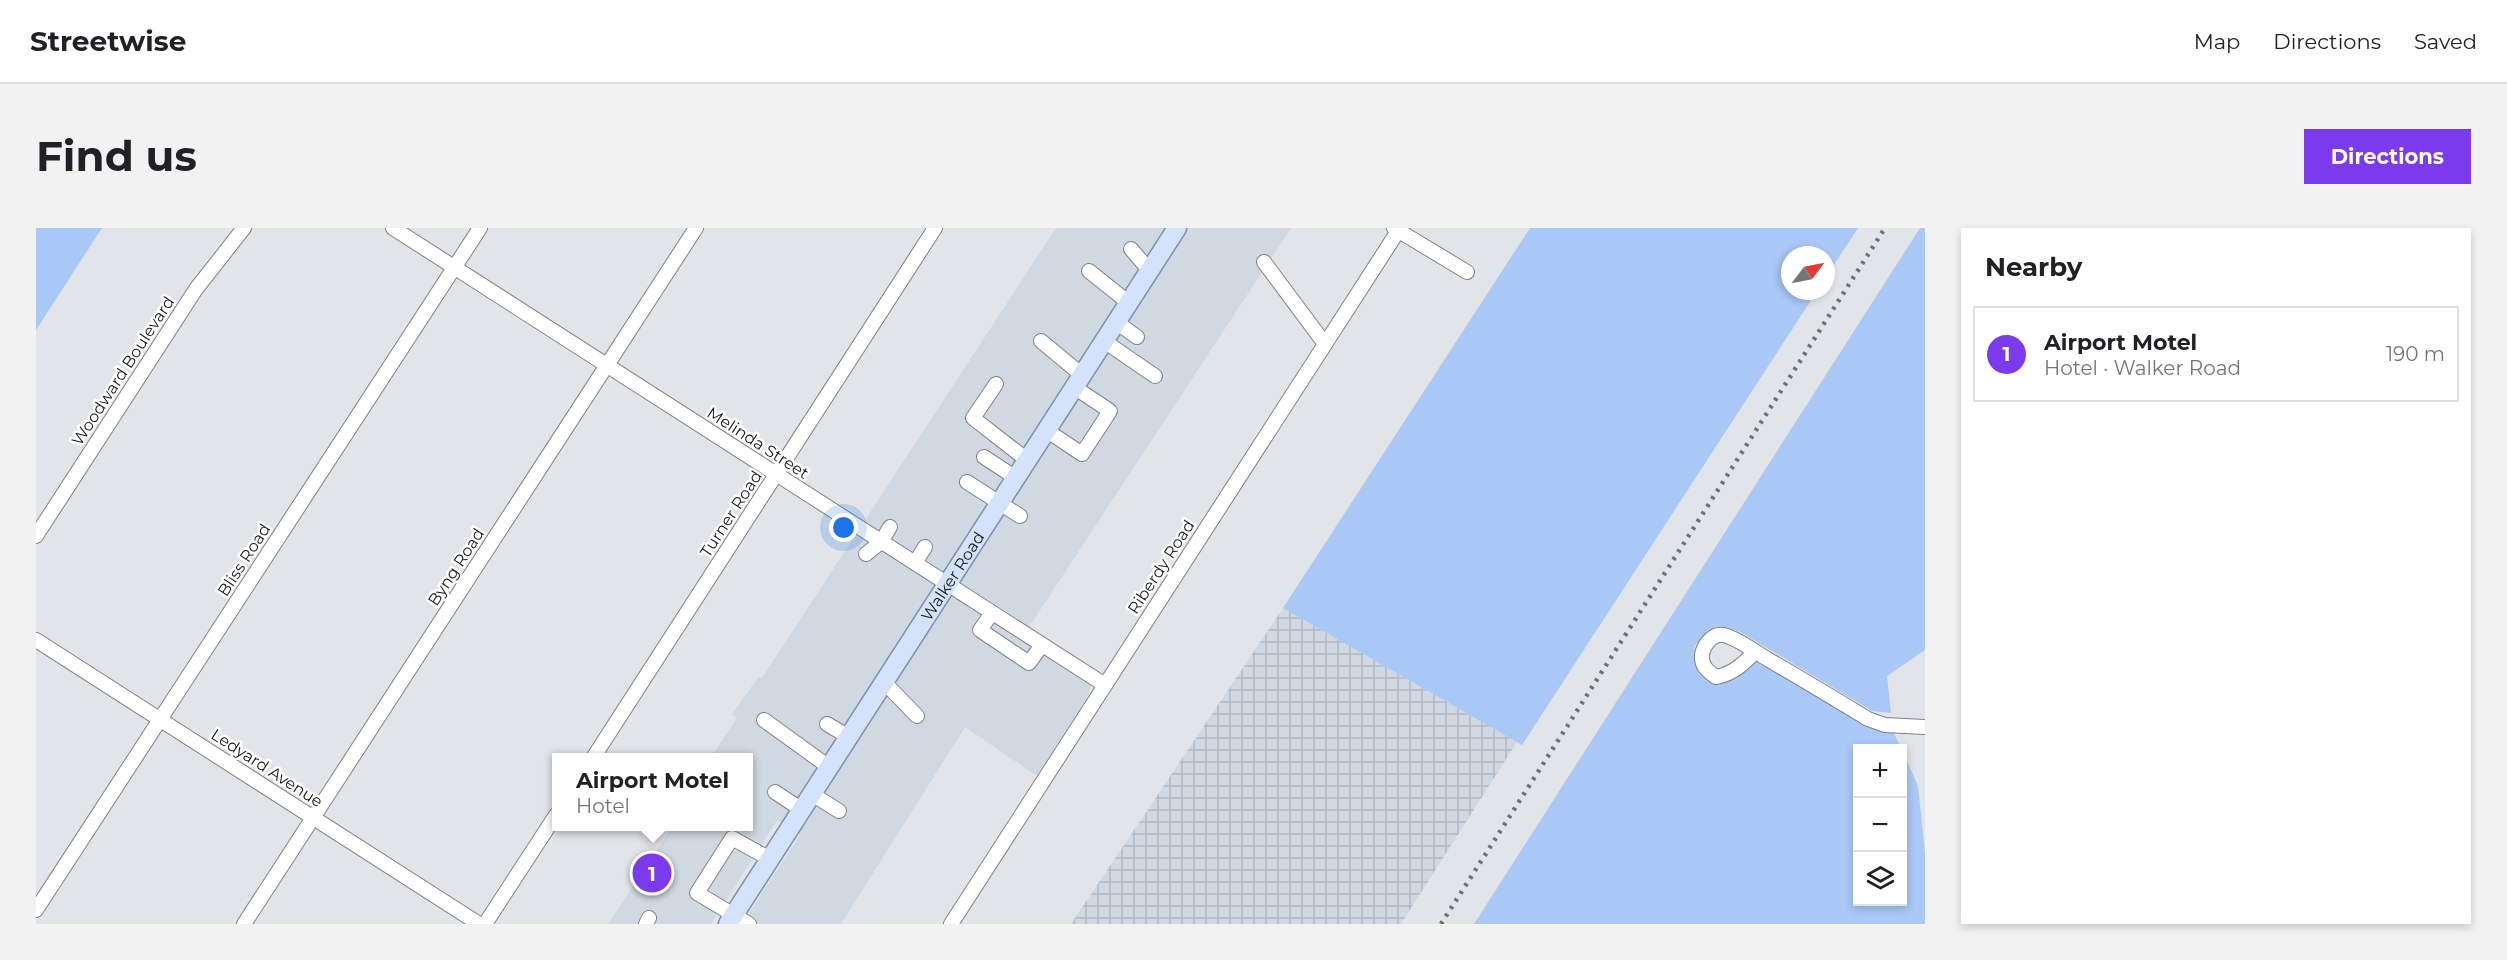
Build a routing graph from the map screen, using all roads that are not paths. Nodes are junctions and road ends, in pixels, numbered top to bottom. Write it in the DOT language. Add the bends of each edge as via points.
graph roads {
  1 [pos="244,228"];
  2 [pos="393,228"];
  3 [pos="480,228"];
  4 [pos="696,228"];
  5 [pos="936,228"];
  6 [pos="1177,228"];
  7 [pos="1397,229"];
  8 [pos="1131,249"];
  9 [pos="1264,262"];
  10 [pos="454,267"];
  11 [pos="1089,271"];
  12 [pos="1150,271"];
  13 [pos="1467,272"];
  14 [pos="1129,303"];
  15 [pos="1116,322"];
  16 [pos="1137,337"];
  17 [pos="1041,341"];
  18 [pos="1104,341"];
  19 [pos="1325,344"];
  20 [pos="607,365"];
  21 [pos="1155,376"];
  22 [pos="1078,381"];
  23 [pos="996,384"];
  24 [pos="1046,430"];
  25 [pos="984,457"];
  26 [pos="1027,460"];
  27 [pos="776,474"];
  28 [pos="1016,478"];
  29 [pos="967,482"];
  30 [pos="999,504"];
  31 [pos="1020,516"];
  32 [pos="890,527"];
  33 [pos="36,536"];
  34 [pos="881,542"];
  35 [pos="924,547"];
  36 [pos="866,554"];
  37 [pos="915,563"];
  38 [pos="947,584"];
  39 [pos="992,613"];
  40 [pos="36,640"];
  41 [pos="1042,645"];
  42 [pos="1755,651"];
  43 [pos="884,682"];
  44 [pos="1105,685"];
  45 [pos="917,716"];
  46 [pos="160,719"];
  47 [pos="764,720"];
  48 [pos="827,724"];
  49 [pos="1925,727"];
  50 [pos="849,737"];
  51 [pos="596,753"];
  52 [pos="829,767"];
  53 [pos="775,792"];
  54 [pos="812,794"];
  55 [pos="802,810"];
  56 [pos="839,810"];
  57 [pos="313,817"];
  58 [pos="552,821"];
  59 [pos="770,859"];
  60 [pos="36,910"];
  61 [pos="737,921"];
  62 [pos="244,924"];
  63 [pos="479,924"];
  64 [pos="485,924"];
  65 [pos="951,924"];
  1 -- 33 [label="street, Woodward Boulevard" via="196,289"];
  2 -- 10 [label="street, Melinda Street"];
  3 -- 10 [label="street, Bliss Road"];
  4 -- 20 [label="street, Byng Road"];
  5 -- 27 [label="street, Turner Road"];
  6 -- 12 [label="main road, Walker Road"];
  7 -- 13 [label="street"];
  7 -- 19 [label="street, Riberdy Road"];
  8 -- 12 [label="street"];
  9 -- 19 [label="street"];
  10 -- 20 [label="street, Melinda Street"];
  10 -- 46 [label="street, Bliss Road"];
  11 -- 14 [label="street"];
  12 -- 14 [label="main road, Walker Road"];
  14 -- 15 [label="main road, Walker Road"];
  15 -- 16 [label="street"];
  15 -- 18 [label="main road, Walker Road"];
  17 -- 22 [label="street"];
  18 -- 21 [label="street"];
  18 -- 22 [label="main road, Walker Road"];
  19 -- 44 [label="street, Riberdy Road"];
  20 -- 27 [label="street, Melinda Street"];
  20 -- 57 [label="street, Byng Road"];
  22 -- 24 [label="main road, Walker Road"];
  22 -- 24 [label="street" via="1110,411 1082,454"];
  23 -- 26 [label="street" via="973,418"];
  24 -- 26 [label="main road, Walker Road"];
  25 -- 28 [label="street"];
  26 -- 28 [label="main road, Walker Road"];
  27 -- 34 [label="street, Melinda Street"];
  27 -- 51 [label="street, Turner Road"];
  28 -- 30 [label="main road, Walker Road"];
  29 -- 30 [label="street"];
  30 -- 31 [label="street"];
  30 -- 38 [label="main road, Walker Road"];
  32 -- 34 [label="street"];
  34 -- 36 [label="street"];
  34 -- 37 [label="street, Melinda Street"];
  35 -- 37 [label="street"];
  37 -- 38 [label="street, Melinda Street"];
  38 -- 39 [label="street, Melinda Street"];
  38 -- 43 [label="main road, Walker Road"];
  39 -- 41 [label="street, Melinda Street"];
  39 -- 41 [label="street" via="980,630 1029,663"];
  40 -- 46 [label="street, Ledyard Avenue"];
  41 -- 44 [label="street, Melinda Street"];
  42 -- 49 [label="street" via="1868,719"];
  43 -- 45 [label="street"];
  43 -- 50 [label="main road, Walker Road"];
  44 -- 65 [label="street, Riberdy Road"];
  46 -- 57 [label="street, Ledyard Avenue"];
  46 -- 60 [label="street, Bliss Road"];
  47 -- 52 [label="street"];
  48 -- 50 [label="street"];
  50 -- 52 [label="main road, Walker Road"];
  52 -- 54 [label="main road, Walker Road"];
  53 -- 55 [label="street"];
  54 -- 55 [label="main road, Walker Road"];
  54 -- 56 [label="street"];
  55 -- 59 [label="main road, Walker Road"];
  57 -- 62 [label="street, Byng Road"];
  57 -- 63 [label="street, Ledyard Avenue"];
  58 -- 64 [label="street"];
  59 -- 61 [label="main road, Walker Road"];
  59 -- 61 [label="street" via="732,838 697,893"];
}
